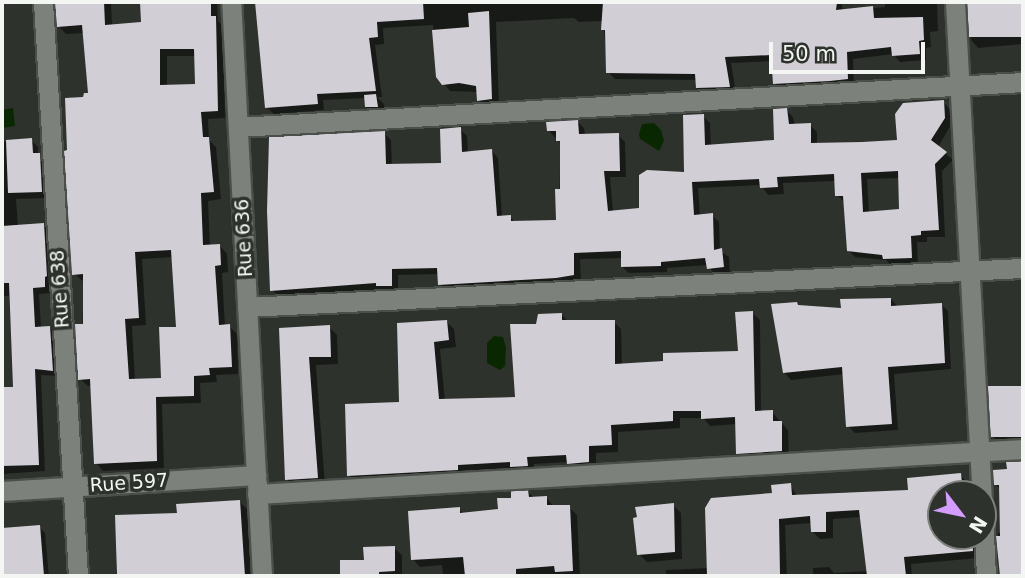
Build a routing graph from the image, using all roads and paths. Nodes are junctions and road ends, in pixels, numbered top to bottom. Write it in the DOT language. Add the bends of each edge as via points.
graph roads {
  1 [pos="43,2"];
  2 [pos="231,2"];
  3 [pos="955,2"];
  4 [pos="1023,82"];
  5 [pos="960,86"];
  6 [pos="238,127"];
  7 [pos="1023,268"];
  8 [pos="970,271"];
  9 [pos="247,307"];
  10 [pos="1023,449"];
  11 [pos="980,452"];
  12 [pos="981,480"];
  13 [pos="257,485"];
  14 [pos="72,487"];
  15 [pos="2,491"];
  16 [pos="985,550"];
  17 [pos="78,576"];
  18 [pos="262,576"];
  19 [pos="986,576"];
  1 -- 14 [label="street, Rue 638"];
  2 -- 6 [label="street, Rue 636"];
  3 -- 5 [label="street"];
  4 -- 5 [label="street"];
  5 -- 6 [label="street"];
  5 -- 8 [label="street"];
  6 -- 9 [label="street, Rue 636"];
  7 -- 8 [label="street"];
  8 -- 9 [label="street"];
  8 -- 11 [label="street"];
  9 -- 13 [label="street, Rue 636"];
  10 -- 11 [label="street, Rue 597"];
  11 -- 12 [label="street"];
  11 -- 13 [label="street, Rue 597"];
  13 -- 14 [label="street, Rue 597"];
  13 -- 18 [label="street, Rue 636"];
  14 -- 15 [label="street, Rue 597"];
  14 -- 17 [label="street, Rue 638"];
  16 -- 19 [label="street"];
}
